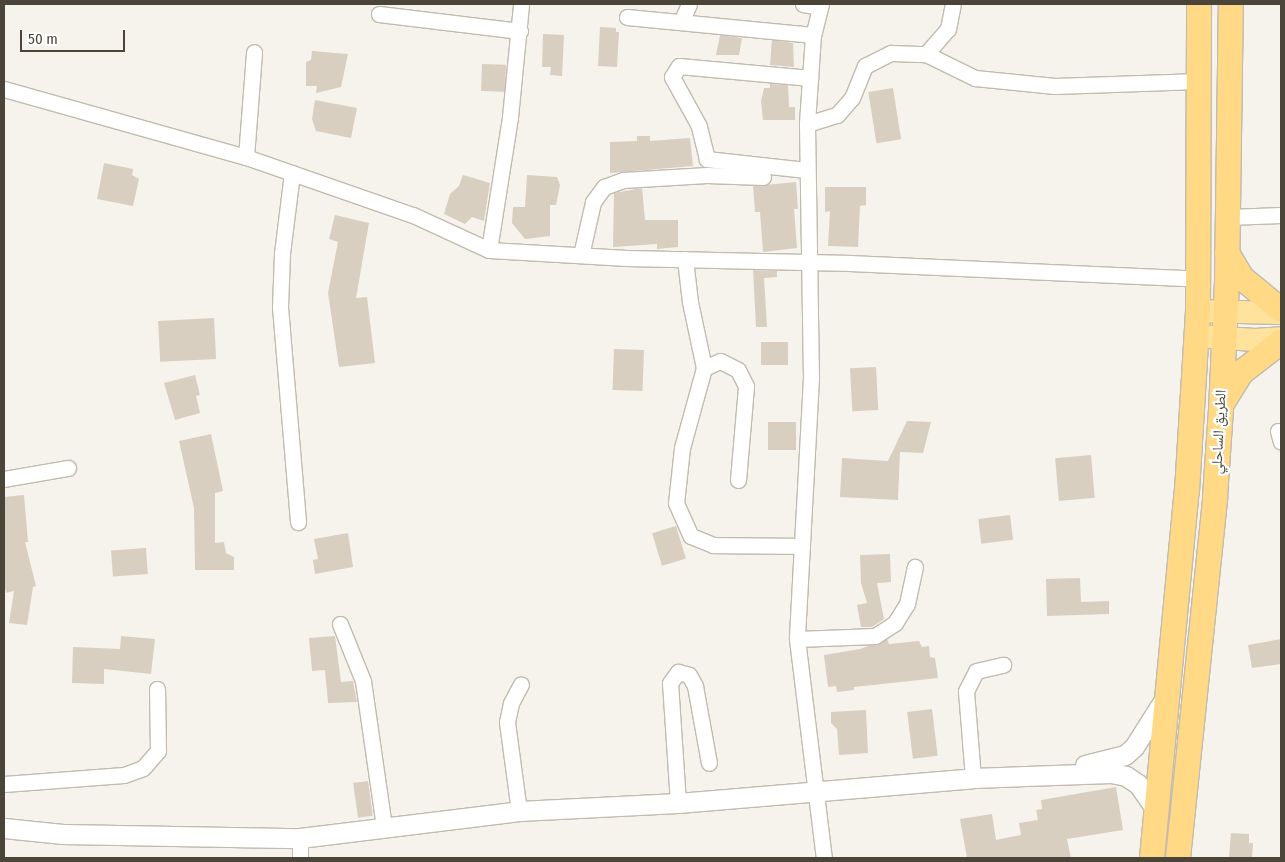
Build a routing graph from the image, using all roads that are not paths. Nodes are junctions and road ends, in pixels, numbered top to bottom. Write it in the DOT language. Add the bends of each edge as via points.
graph roads {
  1 [pos="521,4"];
  2 [pos="690,4"];
  3 [pos="802,4"];
  4 [pos="953,4"];
  5 [pos="1199,4"];
  6 [pos="1230,4"];
  7 [pos="820,5"];
  8 [pos="379,14"];
  9 [pos="627,17"];
  10 [pos="681,22"];
  11 [pos="520,31"];
  12 [pos="813,34"];
  13 [pos="254,52"];
  14 [pos="926,54"];
  15 [pos="810,78"];
  16 [pos="1198,81"];
  17 [pos="4,89"];
  18 [pos="807,124"];
  19 [pos="246,157"];
  20 [pos="806,170"];
  21 [pos="292,173"];
  22 [pos="763,177"];
  23 [pos="1281,215"];
  24 [pos="1228,217"];
  25 [pos="489,250"];
  26 [pos="1227,253"];
  27 [pos="581,255"];
  28 [pos="686,258"];
  29 [pos="812,263"];
  30 [pos="1198,279"];
  31 [pos="1198,311"];
  32 [pos="1281,311"];
  33 [pos="1226,312"];
  34 [pos="1281,318"];
  35 [pos="1281,332"];
  36 [pos="1196,336"];
  37 [pos="1224,337"];
  38 [pos="1281,340"];
  39 [pos="704,368"];
  40 [pos="1221,408"];
  41 [pos="68,468"];
  42 [pos="4,479"];
  43 [pos="738,480"];
  44 [pos="298,522"];
  45 [pos="802,546"];
  46 [pos="915,567"];
  47 [pos="340,624"];
  48 [pos="797,639"];
  49 [pos="1003,665"];
  50 [pos="521,684"];
  51 [pos="157,689"];
  52 [pos="1167,694"];
  53 [pos="709,763"];
  54 [pos="1019,776"];
  55 [pos="973,778"];
  56 [pos="4,784"];
  57 [pos="818,793"];
  58 [pos="678,803"];
  59 [pos="519,811"];
  60 [pos="1157,811"];
  61 [pos="384,827"];
  62 [pos="4,828"];
  63 [pos="300,838"];
  64 [pos="300,858"];
  65 [pos="824,858"];
  66 [pos="1152,858"];
  67 [pos="1178,858"];
  1 -- 11 [label="street"];
  2 -- 10 [label="street"];
  3 -- 7 [label="street"];
  4 -- 14 [label="street" via="948,29"];
  5 -- 16 [label="highway, الطريق الساحلي"];
  6 -- 24 [label="highway, الطريق الساحلي"];
  7 -- 12 [label="street"];
  8 -- 11 [label="street"];
  9 -- 10 [label="street"];
  10 -- 12 [label="street"];
  11 -- 25 [label="street"];
  12 -- 15 [label="street"];
  13 -- 19 [label="street"];
  14 -- 16 [label="street" via="975,78 1054,86"];
  14 -- 18 [label="street" via="891,53 866,66 852,98 837,115"];
  15 -- 18 [label="street"];
  15 -- 20 [label="street" via="679,66 672,77 699,126 707,159"];
  16 -- 30 [label="highway, الطريق الساحلي"];
  17 -- 19 [label="street"];
  18 -- 20 [label="street"];
  19 -- 21 [label="street"];
  20 -- 29 [label="street"];
  21 -- 25 [label="street" via="413,216"];
  21 -- 44 [label="street" via="282,253 280,307"];
  22 -- 27 [label="street" via="707,175 623,180 604,187 593,202"];
  23 -- 24 [label="street"];
  24 -- 26 [label="highway, الطريق الساحلي"];
  25 -- 27 [label="street"];
  26 -- 32 [label="highway" via="1232,266 1247,283"];
  26 -- 33 [label="highway, الطريق الساحلي"];
  27 -- 28 [label="street"];
  28 -- 29 [label="street"];
  28 -- 39 [label="street" via="692,315"];
  29 -- 30 [label="street"];
  29 -- 45 [label="street" via="812,378"];
  30 -- 31 [label="highway, الطريق الساحلي"];
  31 -- 33 [label="main road"];
  31 -- 36 [label="highway, الطريق الساحلي"];
  32 -- 33 [label="main road"];
  33 -- 37 [label="highway, الطريق الساحلي"];
  34 -- 35 [label="main road"];
  36 -- 37 [label="main road"];
  36 -- 52 [label="highway, الطريق الساحلي" via="1187,491"];
  37 -- 38 [label="main road"];
  37 -- 40 [label="highway, الطريق الساحلي"];
  38 -- 40 [label="highway" via="1242,372 1224,397"];
  39 -- 43 [label="street" via="720,361 738,370 746,386"];
  39 -- 45 [label="street" via="682,448 676,503 691,536 713,545"];
  40 -- 67 [label="highway, الطريق الساحلي" via="1216,497"];
  41 -- 42 [label="street"];
  45 -- 48 [label="street"];
  46 -- 48 [label="street" via="906,604 895,623 875,636"];
  47 -- 61 [label="street" via="363,681"];
  48 -- 57 [label="street"];
  49 -- 55 [label="street" via="976,671 966,691"];
  50 -- 59 [label="street" via="511,703 507,722"];
  51 -- 56 [label="street" via="158,751 143,768 124,775"];
  52 -- 54 [label="street" via="1134,747 1125,754 1091,764"];
  52 -- 60 [label="highway, الطريق الساحلي"];
  53 -- 58 [label="street" via="695,686 689,674 678,672 670,684"];
  54 -- 55 [label="street"];
  54 -- 60 [label="street" via="1126,776 1138,784"];
  55 -- 57 [label="street"];
  57 -- 58 [label="street"];
  57 -- 65 [label="street"];
  58 -- 59 [label="street"];
  59 -- 61 [label="street"];
  60 -- 66 [label="highway, الطريق الساحلي"];
  61 -- 63 [label="street"];
  62 -- 63 [label="street" via="63,834"];
  63 -- 64 [label="street"];
}
